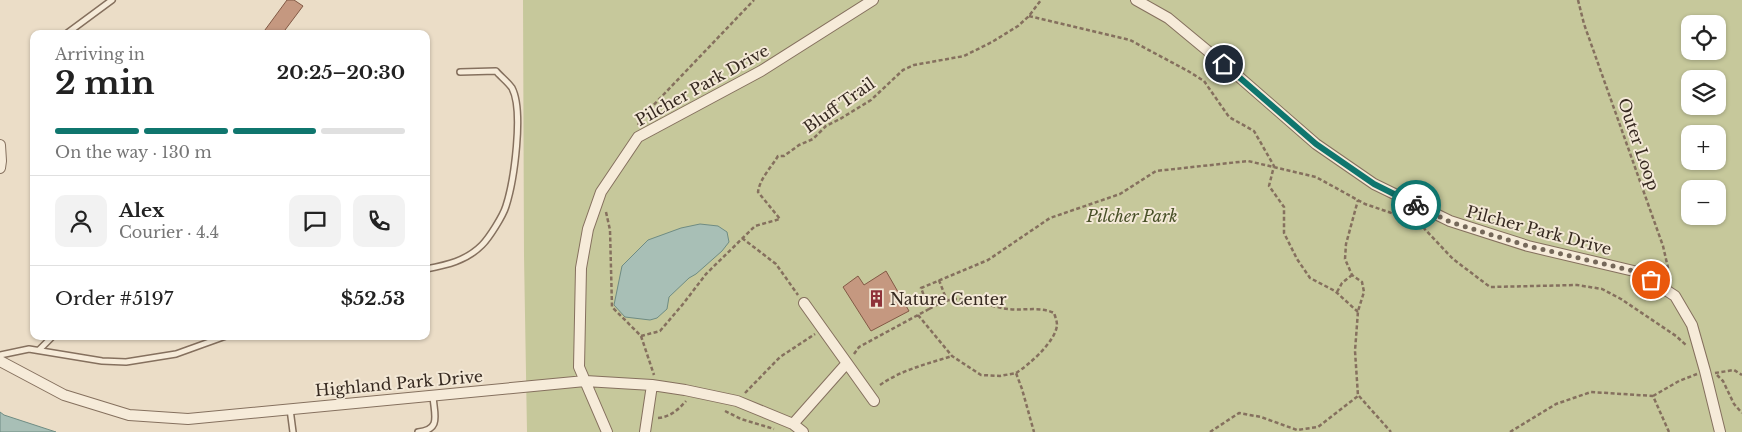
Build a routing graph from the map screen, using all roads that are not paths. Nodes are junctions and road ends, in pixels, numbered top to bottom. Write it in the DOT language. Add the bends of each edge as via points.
graph roads {
  1 [pos="112,0"];
  2 [pos="873,0"];
  3 [pos="1136,0"];
  4 [pos="71,30"];
  5 [pos="460,72"];
  6 [pos="0,145"];
  7 [pos="0,168"];
  8 [pos="430,268"];
  9 [pos="804,302"];
  10 [pos="49,340"];
  11 [pos="215,340"];
  12 [pos="39,350"];
  13 [pos="0,355"];
  14 [pos="0,361"];
  15 [pos="847,363"];
  16 [pos="584,381"];
  17 [pos="652,384"];
  18 [pos="433,396"];
  19 [pos="874,401"];
  20 [pos="290,408"];
  21 [pos="793,424"];
  22 [pos="293,432"];
  23 [pos="418,432"];
  24 [pos="607,432"];
  25 [pos="645,432"];
  26 [pos="803,432"];
  27 [pos="1720,432"];
  1 -- 4 [label="lane"];
  2 -- 16 [label="street, Pilcher Park Drive" via="762,70 638,137 601,192 588,229 581,268 579,367"];
  3 -- 27 [label="street, Pilcher Park Drive" via="1168,18 1316,144 1374,184 1450,222 1528,246 1638,272 1675,296 1692,325 1708,368"];
  5 -- 8 [label="lane" via="496,71 512,88 517,112 517,145 512,180 506,208 483,244 466,258"];
  6 -- 7 [label="street"];
  9 -- 15 [label="street"];
  10 -- 12 [label="lane"];
  11 -- 12 [label="lane" via="176,354 126,362"];
  12 -- 13 [label="lane"];
  14 -- 20 [label="street, Highland Park Drive" via="64,395 129,415 188,419"];
  15 -- 19 [label="street"];
  15 -- 21 [label="street"];
  16 -- 17 [label="street, Highland Park Drive"];
  16 -- 18 [label="street, Highland Park Drive"];
  16 -- 24 [label="street, Pilcher Park Drive"];
  17 -- 21 [label="street, Highland Park Drive" via="737,402"];
  17 -- 25 [label="street"];
  18 -- 20 [label="street, Highland Park Drive"];
  18 -- 23 [label="lane" via="435,423 432,429"];
  20 -- 22 [label="lane"];
  21 -- 26 [label="street, Highland Park Drive"];
}
